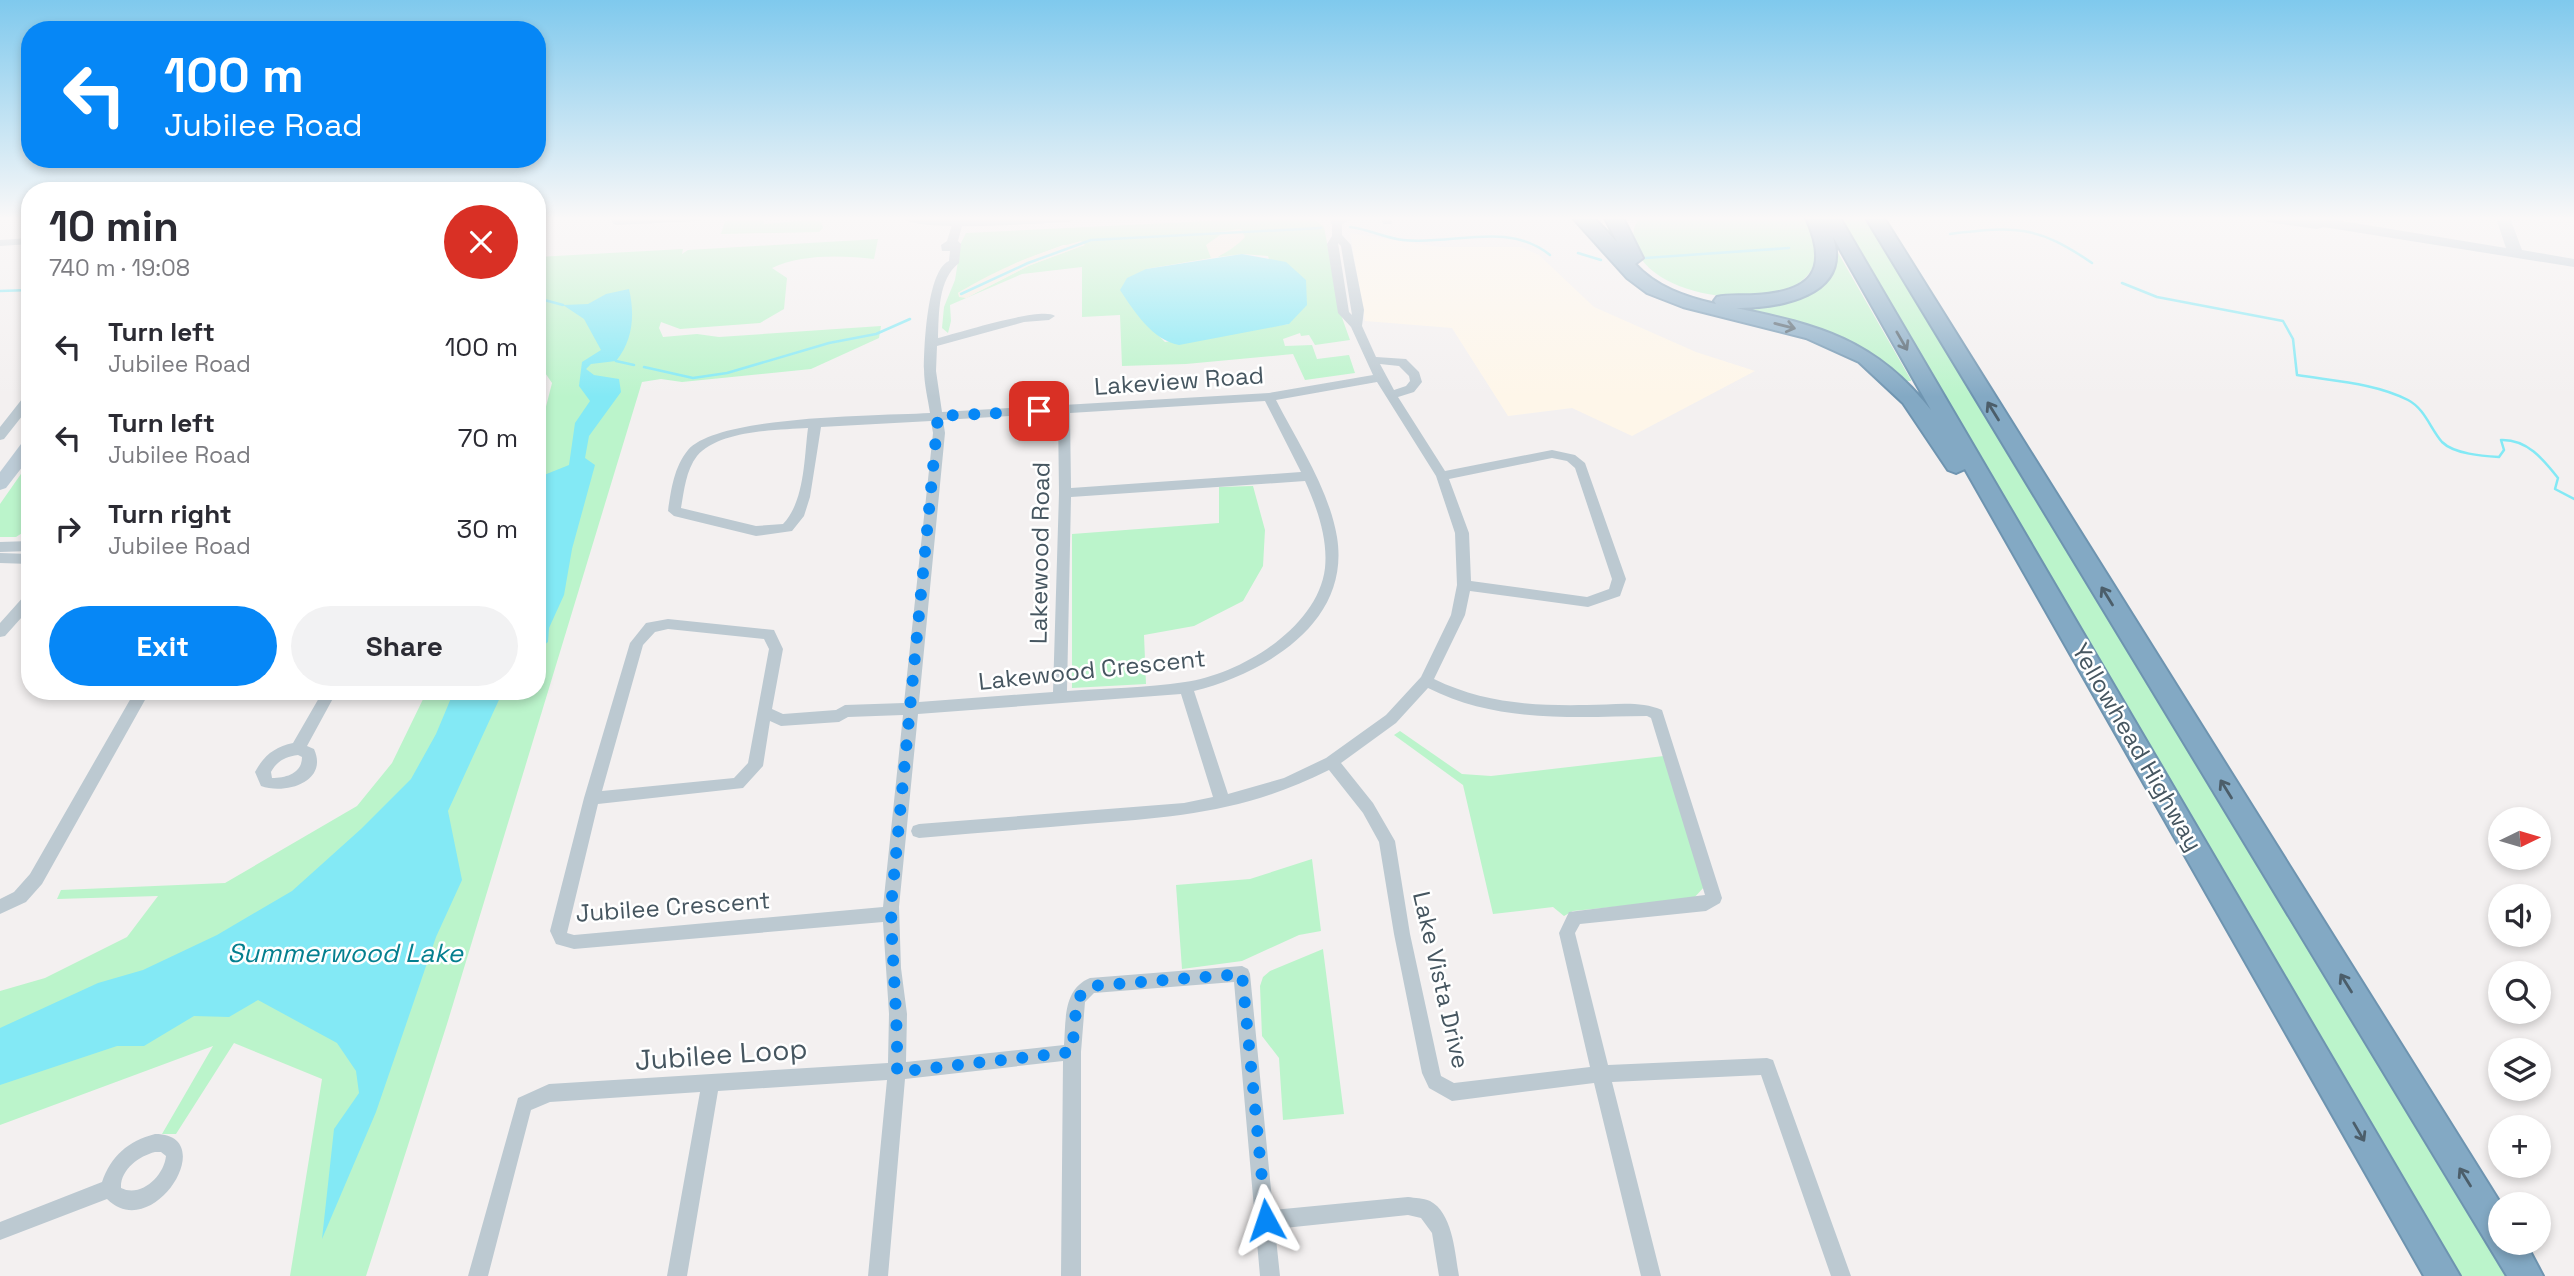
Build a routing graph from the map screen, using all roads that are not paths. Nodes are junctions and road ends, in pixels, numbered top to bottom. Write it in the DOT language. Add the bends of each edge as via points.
graph roads {
  1 [pos="1338,277"];
  2 [pos="943,278"];
  3 [pos="1351,278"];
  4 [pos="1638,278"];
  5 [pos="1657,278"];
  6 [pos="1818,278"];
  7 [pos="1865,278"];
  8 [pos="1911,278"];
  9 [pos="1913,278"];
  10 [pos="1926,302"];
  11 [pos="1049,316"];
  12 [pos="1356,326"];
  13 [pos="933,343"];
  14 [pos="1372,360"];
  15 [pos="1380,378"];
  16 [pos="1391,395"];
  17 [pos="1269,397"];
  18 [pos="21,409"];
  19 [pos="1064,410"];
  20 [pos="938,416"];
  21 [pos="815,424"];
  22 [pos="0,436"];
  23 [pos="21,441"];
  24 [pos="21,455"];
  25 [pos="0,468"];
  26 [pos="1307,476"];
  27 [pos="1442,476"];
  28 [pos="0,484"];
  29 [pos="1065,493"];
  30 [pos="21,546"];
  31 [pos="0,547"];
  32 [pos="0,558"];
  33 [pos="21,559"];
  34 [pos="1464,585"];
  35 [pos="21,609"];
  36 [pos="0,632"];
  37 [pos="1426,681"];
  38 [pos="1186,688"];
  39 [pos="1059,698"];
  40 [pos="138,700"];
  41 [pos="325,700"];
  42 [pos="911,709"];
  43 [pos="768,716"];
  44 [pos="298,749"];
  45 [pos="1331,762"];
  46 [pos="592,798"];
  47 [pos="1223,803"];
  48 [pos="919,831"];
  49 [pos="0,907"];
  50 [pos="891,914"];
  51 [pos="1072,1052"];
  52 [pos="897,1072"];
  53 [pos="1601,1074"];
  54 [pos="710,1083"];
  55 [pos="2339,1097"];
  56 [pos="111,1188"];
  57 [pos="2488,1214"];
  58 [pos="1266,1220"];
  59 [pos="0,1231"];
  60 [pos="2514,1255"];
  61 [pos="478,1276"];
  62 [pos="677,1276"];
  63 [pos="877,1276"];
  64 [pos="1071,1276"];
  65 [pos="1270,1276"];
  66 [pos="1450,1276"];
  67 [pos="1651,1276"];
  68 [pos="1841,1276"];
  69 [pos="2443,1276"];
  70 [pos="2526,1276"];
  1 -- 12 [label="street" via="1345,313"];
  2 -- 13 [label="street" via="934,299"];
  3 -- 12 [label="street" via="1359,310"];
  4 -- 55 [label="highway, one-way" via="1671,297 1803,330 1850,348 1904,392 1946,448 2188,865"];
  5 -- 6 [label="highway" via="1709,300 1761,301 1801,291"];
  7 -- 55 [label="highway, Yellowhead Highway, one-way"];
  8 -- 10 [label="highway, Yellowhead Highway"];
  9 -- 10 [label="highway"];
  57 -- 10 [label="highway, Yellowhead Highway, one-way"];
  11 -- 13 [label="street"];
  12 -- 14 [label="street"];
  13 -- 20 [label="street" via="930,371"];
  14 -- 15 [label="street"];
  14 -- 16 [label="street" via="1402,362 1415,375 1410,389"];
  15 -- 16 [label="street"];
  15 -- 17 [label="street, Lakeview Road"];
  16 -- 27 [label="street"];
  17 -- 19 [label="street, Lakeview Road"];
  17 -- 26 [label="street, Lakewood Crescent"];
  18 -- 22 [label="street"];
  19 -- 20 [label="street, Lakeview Road"];
  19 -- 29 [label="street, Lakewood Road"];
  20 -- 21 [label="street, Lakeview Road"];
  20 -- 42 [label="street"];
  21 -- 21 [label="street, Lakeview Road" via="773,426 709,439 687,459 674,511 756,531 787,528 798,516 804,497"];
  23 -- 25 [label="main road"];
  24 -- 28 [label="main road"];
  26 -- 29 [label="street"];
  26 -- 38 [label="street, Lakewood Crescent" via="1331,539 1329,583 1317,605 1291,639 1254,666"];
  27 -- 34 [label="street" via="1462,533"];
  27 -- 34 [label="street" via="1552,454 1571,458 1581,466 1619,579 1615,592 1588,602"];
  29 -- 39 [label="street, Lakewood Road"];
  30 -- 31 [label="street"];
  32 -- 33 [label="street"];
  34 -- 37 [label="street" via="1458,615"];
  35 -- 36 [label="street"];
  37 -- 45 [label="street" via="1391,719"];
  37 -- 53 [label="street" via="1462,699 1508,710 1648,710 1657,714 1713,898 1706,904 1575,917 1567,933"];
  38 -- 39 [label="street, Lakewood Crescent"];
  38 -- 47 [label="street"];
  39 -- 42 [label="street, Lakewood Crescent"];
  40 -- 49 [label="street" via="36,880 20,897"];
  41 -- 44 [label="street"];
  42 -- 43 [label="street" via="845,711 839,716 781,720"];
  42 -- 50 [label="street"];
  43 -- 46 [label="street, Jubilee Crescent" via="755,766 738,784"];
  43 -- 46 [label="street, Jubilee Crescent" via="776,649 769,635 668,624 651,627 637,643"];
  45 -- 47 [label="street" via="1289,783"];
  45 -- 53 [label="street, Lake Vista Drive" via="1368,808 1387,841 1435,1082 1452,1091"];
  46 -- 50 [label="street, Jubilee Crescent" via="558,931 562,939 573,942"];
  47 -- 48 [label="street"];
  50 -- 52 [label="street"];
  51 -- 52 [label="street, Jubilee Loop"];
  51 -- 58 [label="street" via="1077,999 1090,986 1242,974"];
  51 -- 64 [label="street"];
  52 -- 54 [label="street, Jubilee Loop"];
  52 -- 63 [label="street"];
  53 -- 67 [label="street"];
  53 -- 68 [label="street" via="1767,1066"];
  54 -- 61 [label="street, Jubilee Loop" via="549,1093 524,1104"];
  54 -- 62 [label="street"];
  55 -- 69 [label="highway, Yellowhead Highway, one-way"];
  56 -- 59 [label="street"];
  58 -- 65 [label="street"];
  58 -- 66 [label="street" via="1408,1206 1426,1209 1441,1229"];
  60 -- 70 [label="highway"];
}
